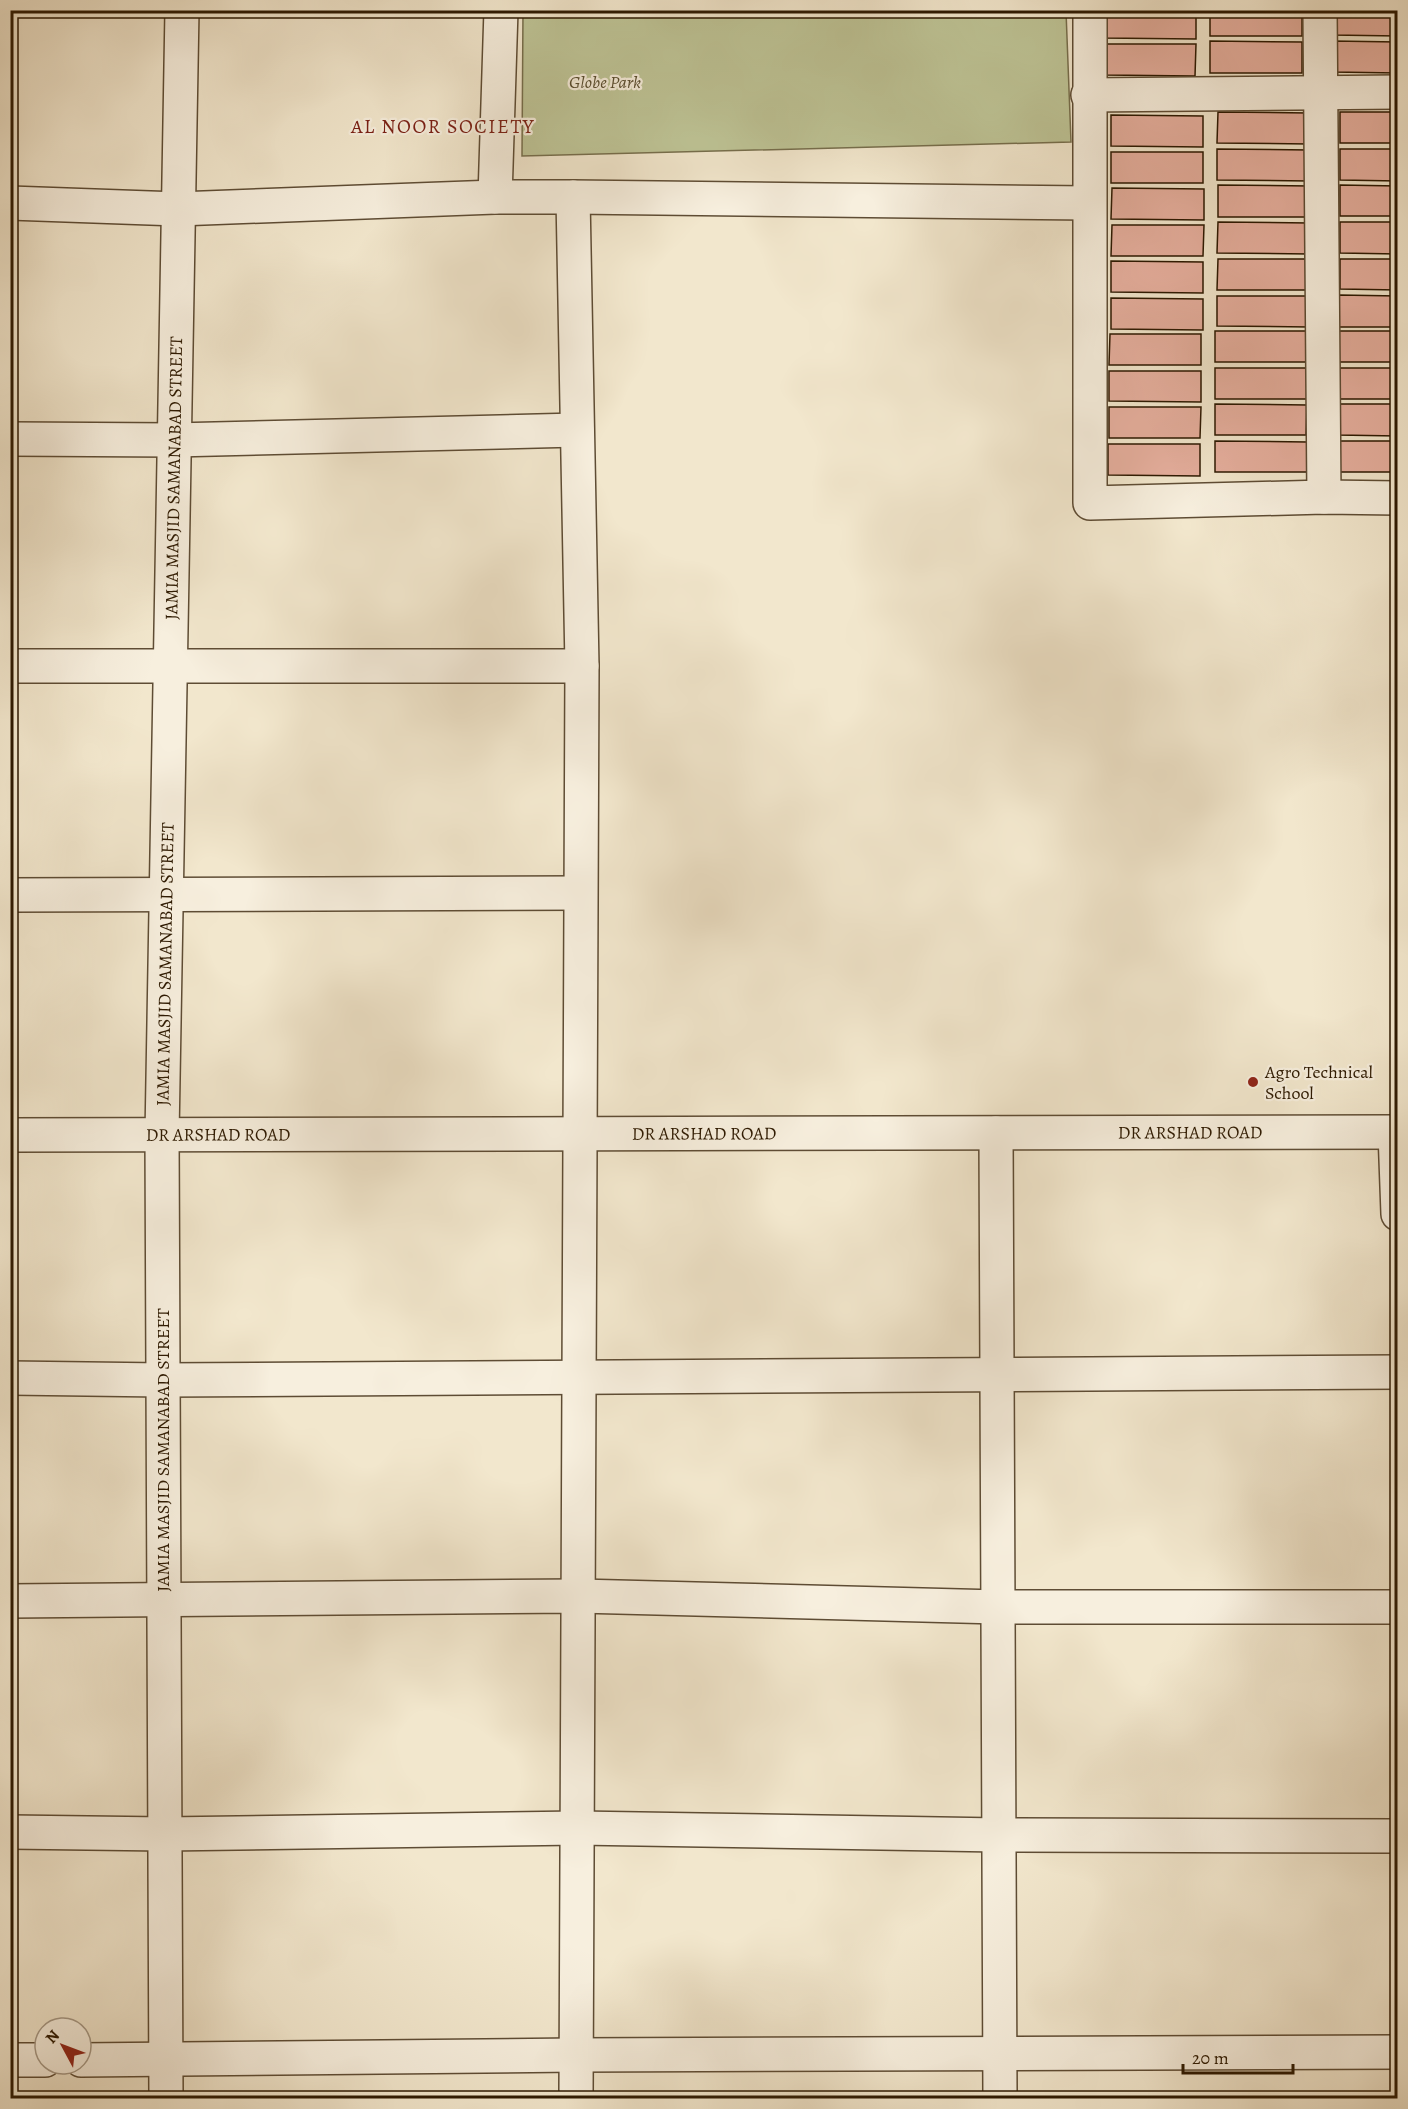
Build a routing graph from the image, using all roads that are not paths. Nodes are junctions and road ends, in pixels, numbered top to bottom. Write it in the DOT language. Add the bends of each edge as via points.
graph roads {
  1 [pos="182,10"];
  2 [pos="501,10"];
  3 [pos="1090,10"];
  4 [pos="1320,10"];
  5 [pos="1398,92"];
  6 [pos="1322,93"];
  7 [pos="1088,95"];
  8 [pos="495,197"];
  9 [pos="573,197"];
  10 [pos="10,203"];
  11 [pos="1089,203"];
  12 [pos="178,209"];
  13 [pos="578,430"];
  14 [pos="10,439"];
  15 [pos="174,440"];
  16 [pos="1323,497"];
  17 [pos="1398,498"];
  18 [pos="170,665"];
  19 [pos="10,666"];
  20 [pos="582,666"];
  21 [pos="166,893"];
  22 [pos="580,893"];
  23 [pos="10,895"];
  24 [pos="1396,1131"];
  25 [pos="996,1133"];
  26 [pos="10,1135"];
  27 [pos="162,1135"];
  28 [pos="582,1135"];
  29 [pos="1398,1214"];
  30 [pos="1398,1372"];
  31 [pos="581,1375"];
  32 [pos="997,1376"];
  33 [pos="10,1378"];
  34 [pos="163,1380"];
  35 [pos="579,1596"];
  36 [pos="164,1600"];
  37 [pos="10,1601"];
  38 [pos="998,1607"];
  39 [pos="1398,1607"];
  40 [pos="578,1828"];
  41 [pos="10,1832"];
  42 [pos="165,1834"];
  43 [pos="999,1835"];
  44 [pos="1398,1836"];
  45 [pos="1398,2052"];
  46 [pos="576,2055"];
  47 [pos="1000,2055"];
  48 [pos="166,2059"];
  49 [pos="10,2060"];
  50 [pos="33,2060"];
  51 [pos="93,2060"];
  52 [pos="166,2098"];
  53 [pos="576,2098"];
  54 [pos="1000,2098"];
  1 -- 12 [label="street, JAMIA MASJID SAMANABAD STREET"];
  2 -- 8 [label="street"];
  3 -- 7 [label="street"];
  4 -- 6 [label="street"];
  5 -- 6 [label="street"];
  6 -- 7 [label="street"];
  6 -- 16 [label="street"];
  7 -- 11 [label="street"];
  8 -- 9 [label="street"];
  8 -- 12 [label="street"];
  9 -- 11 [label="street"];
  9 -- 13 [label="street"];
  10 -- 12 [label="street"];
  11 -- 16 [label="street" via="1090,503"];
  12 -- 15 [label="street, JAMIA MASJID SAMANABAD STREET"];
  13 -- 15 [label="street"];
  13 -- 20 [label="street"];
  14 -- 15 [label="street"];
  15 -- 18 [label="street, JAMIA MASJID SAMANABAD STREET"];
  16 -- 17 [label="street"];
  18 -- 19 [label="street"];
  18 -- 20 [label="street"];
  18 -- 21 [label="street, JAMIA MASJID SAMANABAD STREET"];
  20 -- 22 [label="street"];
  21 -- 22 [label="street"];
  21 -- 23 [label="street"];
  21 -- 27 [label="street, JAMIA MASJID SAMANABAD STREET"];
  22 -- 28 [label="street"];
  24 -- 25 [label="street, DR ARSHAD ROAD"];
  24 -- 29 [label="street"];
  25 -- 28 [label="street, DR ARSHAD ROAD"];
  25 -- 32 [label="street"];
  26 -- 27 [label="street, DR ARSHAD ROAD"];
  27 -- 28 [label="street, DR ARSHAD ROAD"];
  27 -- 34 [label="street, JAMIA MASJID SAMANABAD STREET"];
  28 -- 31 [label="street"];
  30 -- 32 [label="street"];
  31 -- 32 [label="street"];
  31 -- 34 [label="street"];
  31 -- 35 [label="street"];
  32 -- 38 [label="street"];
  33 -- 34 [label="street"];
  34 -- 36 [label="street, JAMIA MASJID SAMANABAD STREET"];
  35 -- 36 [label="street"];
  35 -- 38 [label="street"];
  35 -- 40 [label="street"];
  36 -- 37 [label="street"];
  36 -- 42 [label="street, JAMIA MASJID SAMANABAD STREET"];
  38 -- 39 [label="street"];
  38 -- 43 [label="street"];
  40 -- 42 [label="street"];
  40 -- 43 [label="street"];
  40 -- 46 [label="street"];
  41 -- 42 [label="street"];
  42 -- 48 [label="street, JAMIA MASJID SAMANABAD STREET"];
  43 -- 44 [label="street"];
  43 -- 47 [label="street"];
  45 -- 47 [label="street"];
  46 -- 47 [label="street"];
  46 -- 48 [label="street"];
  46 -- 53 [label="street"];
  47 -- 54 [label="street"];
  48 -- 51 [label="street"];
  48 -- 52 [label="street, JAMIA MASJID SAMANABAD STREET"];
  49 -- 50 [label="street"];
}
